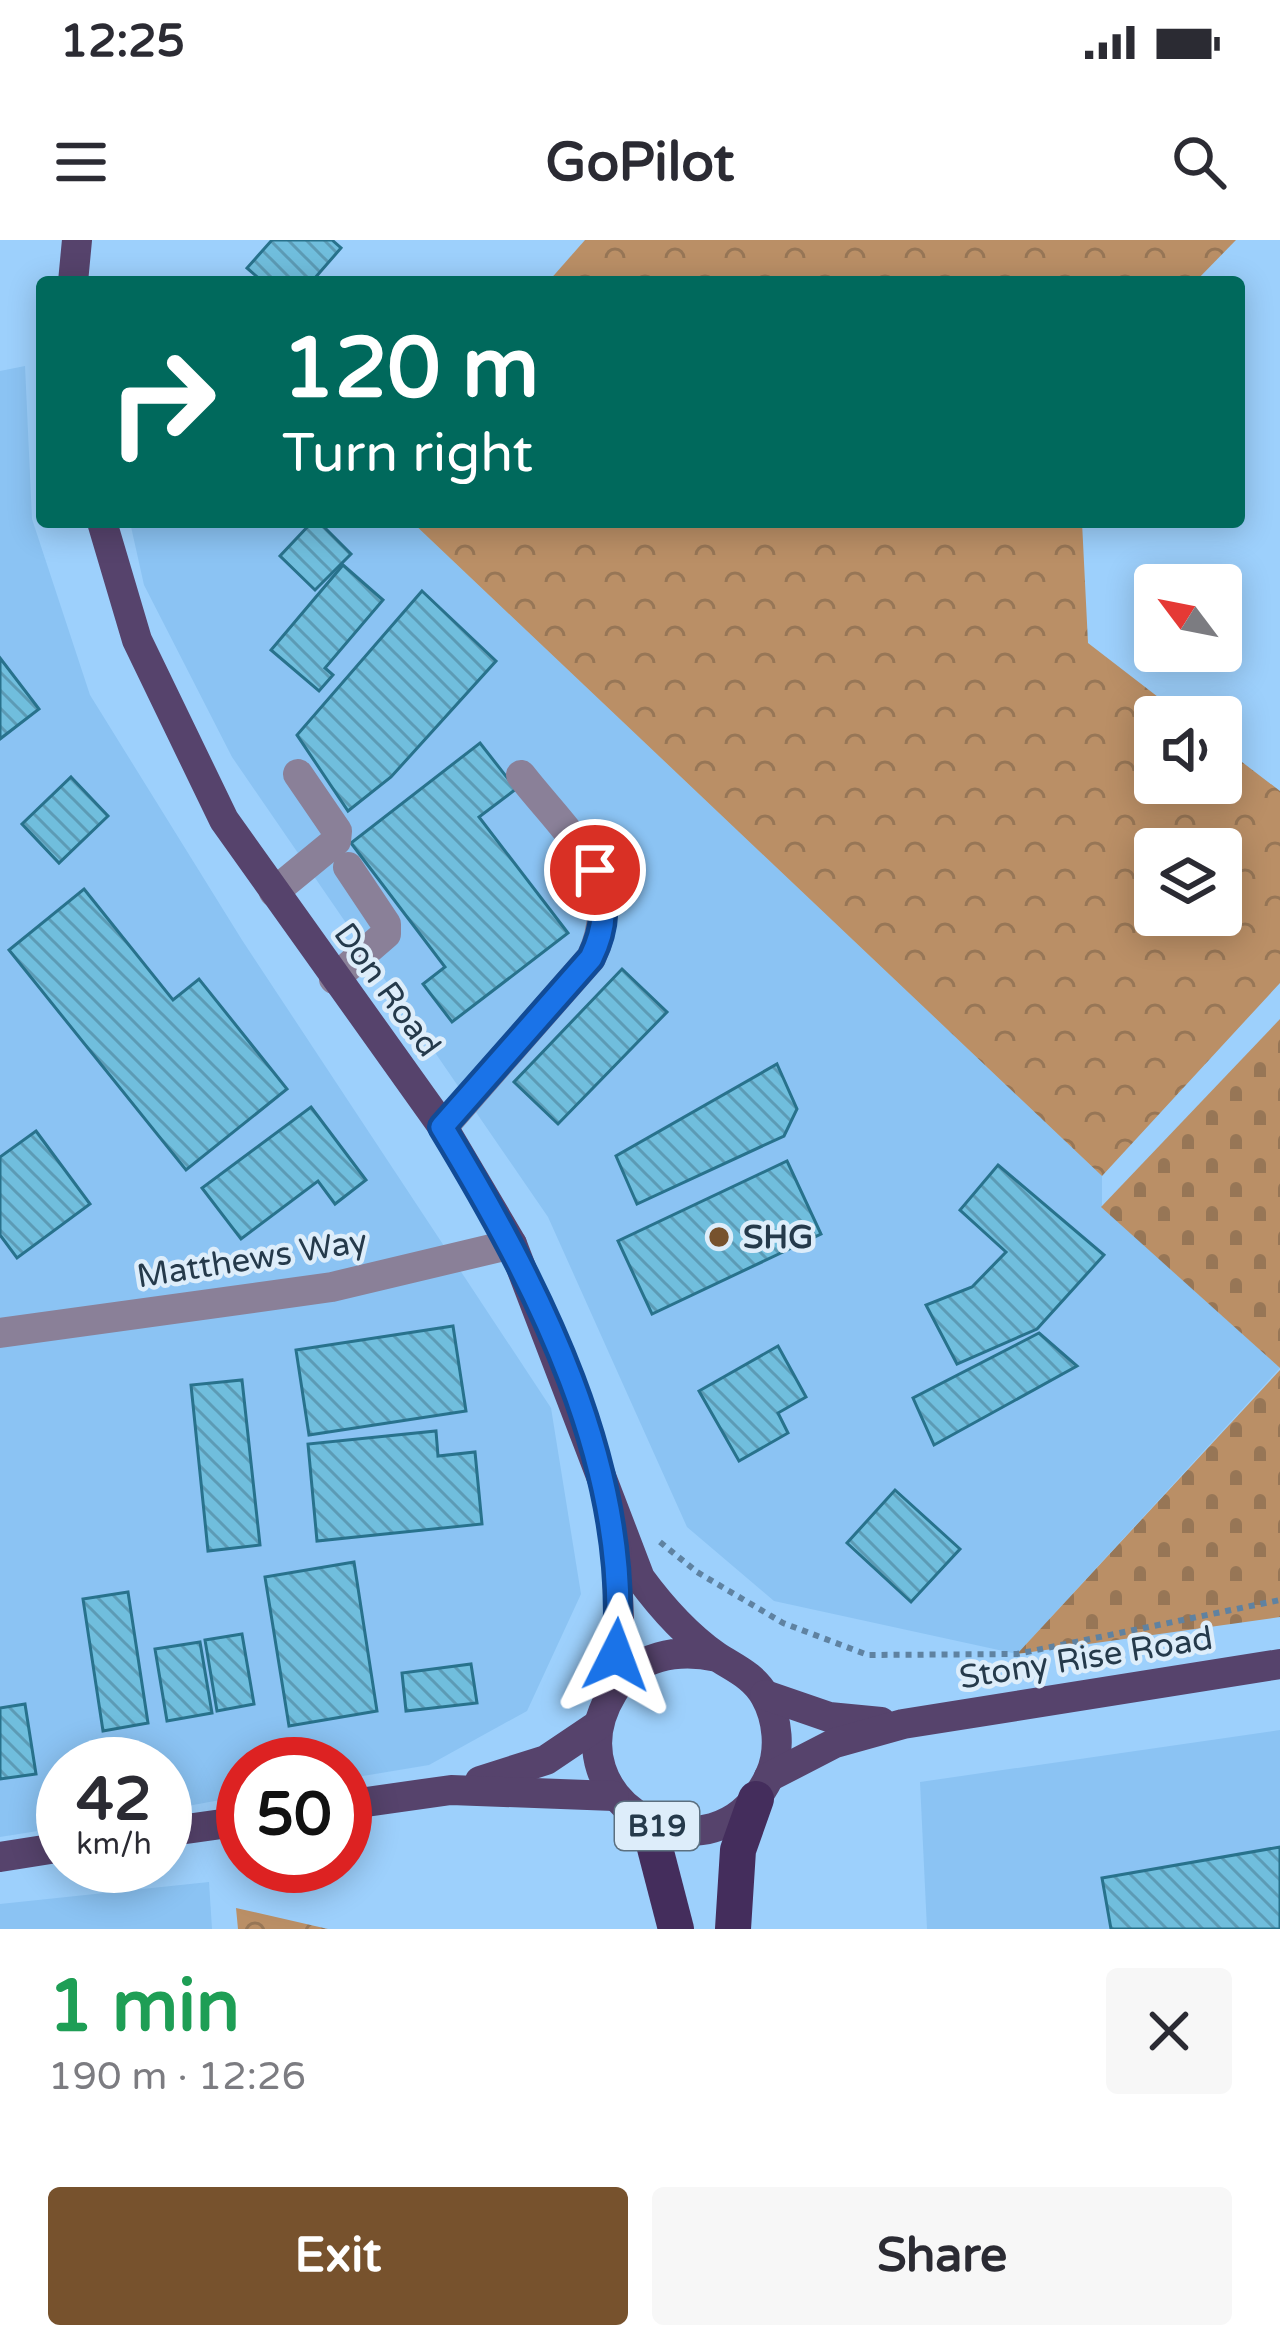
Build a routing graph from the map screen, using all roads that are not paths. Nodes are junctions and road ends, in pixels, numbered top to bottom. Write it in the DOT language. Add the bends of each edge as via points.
graph roads {
  1 [pos="77,240"];
  2 [pos="74,276"];
  3 [pos="104,528"];
  4 [pos="298,774"];
  5 [pos="521,775"];
  6 [pos="348,867"];
  7 [pos="274,892"];
  8 [pos="334,979"];
  9 [pos="442,1127"];
  10 [pos="512,1244"];
  11 [pos="0,1333"];
  12 [pos="609,1502"];
  13 [pos="717,1657"];
  14 [pos="1280,1664"];
  15 [pos="614,1689"];
  16 [pos="765,1695"];
  17 [pos="903,1724"];
  18 [pos="598,1725"];
  19 [pos="763,1788"];
  20 [pos="451,1790"];
  21 [pos="614,1796"];
  22 [pos="372,1801"];
  23 [pos="649,1825"];
  24 [pos="36,1851"];
  25 [pos="0,1857"];
  26 [pos="676,1929"];
  27 [pos="733,1929"];
  1 -- 2 [label="main road"];
  3 -- 7 [label="main road, Don Road" via="137,640 224,820"];
  4 -- 7 [label="street" via="336,841"];
  5 -- 9 [label="street" via="595,870 604,930 591,958"];
  6 -- 8 [label="street" via="386,934"];
  7 -- 8 [label="main road, Don Road"];
  8 -- 9 [label="main road, Don Road"];
  9 -- 10 [label="main road, Don Road"];
  10 -- 11 [label="street, Matthews Way" via="332,1287"];
  10 -- 12 [label="main road, Don Road"];
  12 -- 13 [label="main road, Don Road" via="640,1578 669,1617"];
  12 -- 15 [label="main road, Don Road" via="620,1564"];
  13 -- 15 [label="main road" via="664,1654"];
  13 -- 16 [label="main road, B19"];
  14 -- 17 [label="main road, Stony Rise Road / B19"];
  15 -- 18 [label="main road"];
  16 -- 17 [label="main road, Stony Rise Road / B19" via="829,1717"];
  16 -- 19 [label="main road" via="776,1759"];
  17 -- 19 [label="main road, Stony Rise Road / B19" via="835,1743"];
  18 -- 20 [label="main road, B19" via="546,1760"];
  18 -- 21 [label="main road, B19" via="599,1764"];
  19 -- 23 [label="main road, B19" via="731,1821 694,1833"];
  19 -- 27 [label="highway" via="738,1850"];
  20 -- 21 [label="main road, B19"];
  20 -- 22 [label="main road, B19"];
  21 -- 23 [label="main road, B19"];
  23 -- 26 [label="highway"];
  24 -- 25 [label="main road"];
}
